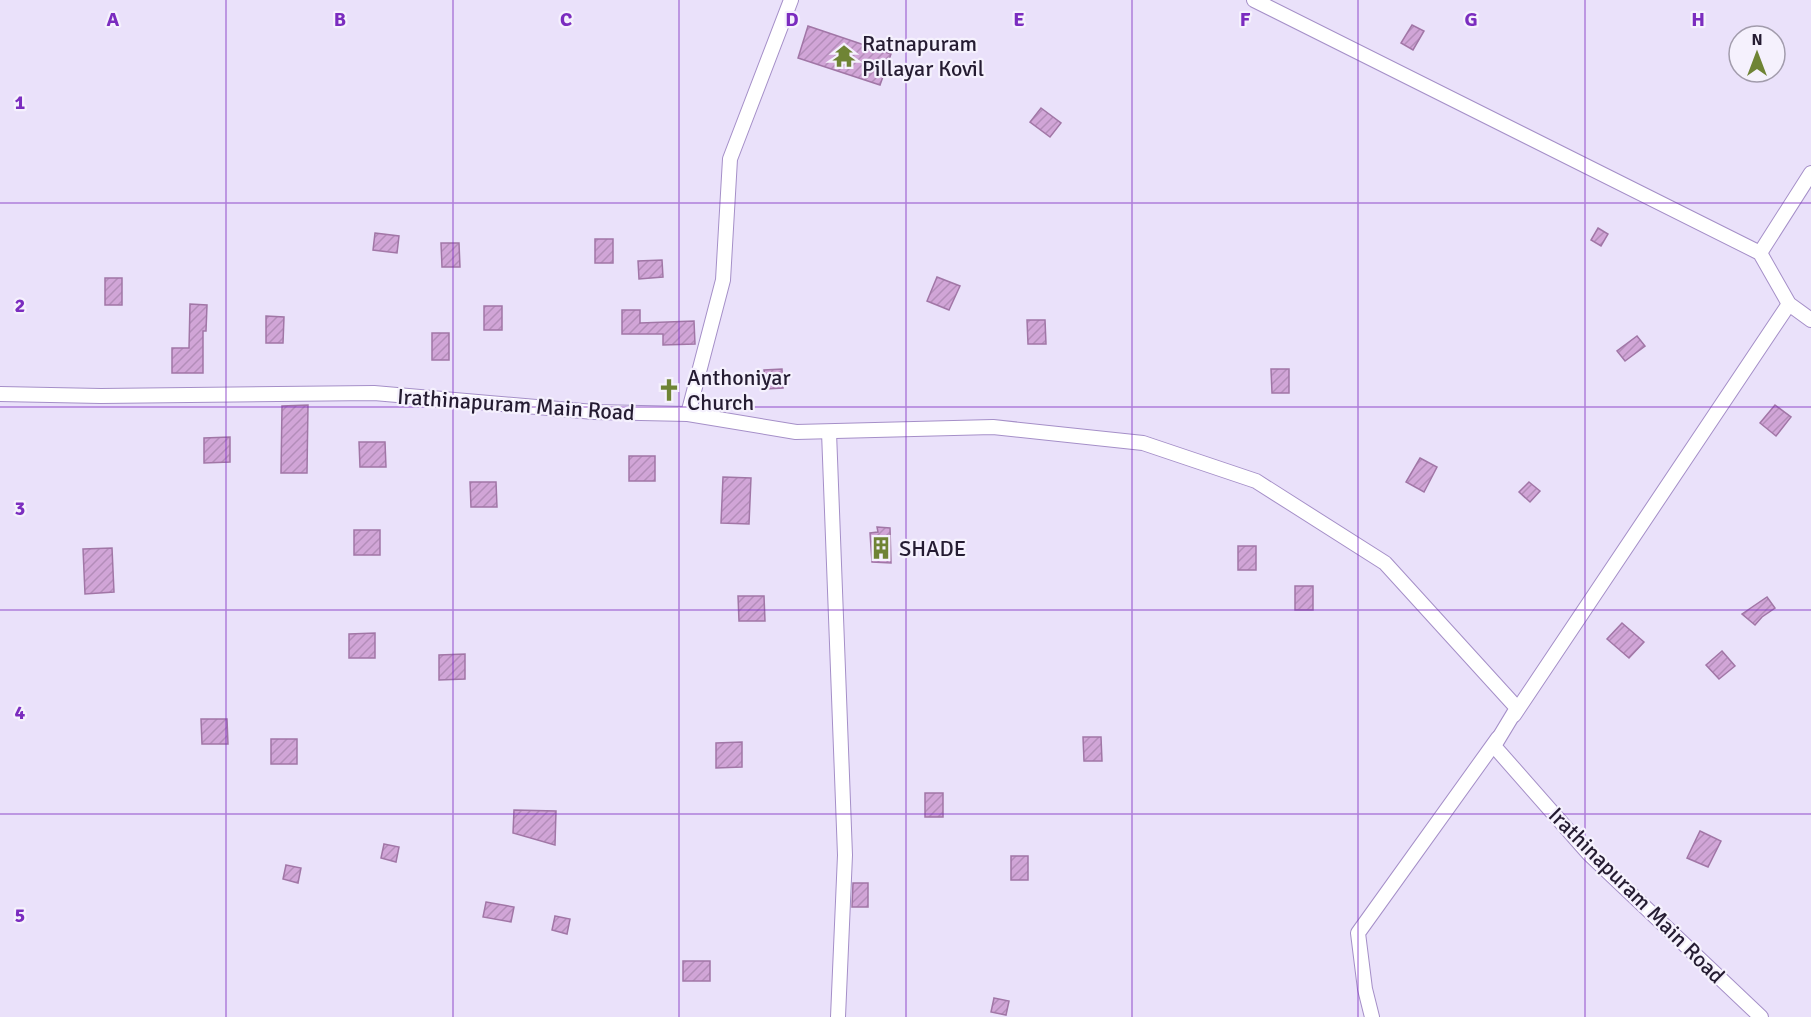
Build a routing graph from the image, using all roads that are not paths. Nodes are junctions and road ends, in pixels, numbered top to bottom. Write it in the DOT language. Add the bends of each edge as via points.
graph roads {
  1 [pos="791,0"];
  2 [pos="1254,0"];
  3 [pos="1811,173"];
  4 [pos="1760,253"];
  5 [pos="1789,304"];
  6 [pos="1811,320"];
  7 [pos="0,394"];
  8 [pos="688,414"];
  9 [pos="830,432"];
  10 [pos="1504,730"];
  11 [pos="838,1017"];
  12 [pos="1372,1017"];
  13 [pos="1761,1017"];
  1 -- 8 [label="street" via="730,159 723,280"];
  2 -- 4 [label="street"];
  3 -- 4 [label="street"];
  4 -- 5 [label="street"];
  5 -- 6 [label="street"];
  5 -- 10 [label="street"];
  7 -- 8 [label="street, Irathinapuram Main Road" via="374,393 594,412"];
  8 -- 9 [label="street, Irathinapuram Main Road" via="796,432"];
  9 -- 10 [label="street, Irathinapuram Main Road" via="993,426 1143,443 1256,481 1385,563 1517,708"];
  9 -- 11 [label="street" via="845,855"];
  10 -- 12 [label="street" via="1358,933"];
  10 -- 13 [label="street, Irathinapuram Main Road" via="1494,746 1589,854"];
}
